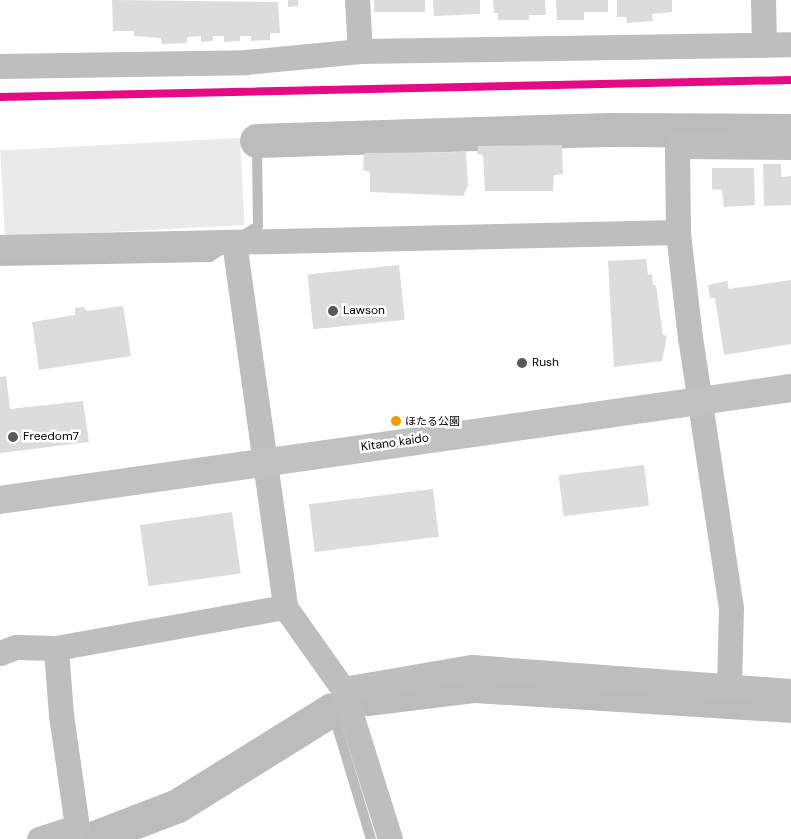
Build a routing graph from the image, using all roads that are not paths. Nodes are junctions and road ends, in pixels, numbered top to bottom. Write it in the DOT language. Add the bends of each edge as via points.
graph roads {
  1 [pos="357,0"];
  2 [pos="763,0"];
  3 [pos="791,44"];
  4 [pos="764,45"];
  5 [pos="360,51"];
  6 [pos="0,66"];
  7 [pos="791,147"];
  8 [pos="678,232"];
  9 [pos="234,242"];
  10 [pos="0,247"];
  11 [pos="791,388"];
  12 [pos="701,402"];
  13 [pos="263,461"];
  14 [pos="0,500"];
  15 [pos="285,607"];
  16 [pos="56,648"];
  17 [pos="0,653"];
  18 [pos="729,685"];
  19 [pos="343,689"];
  20 [pos="791,691"];
  21 [pos="39,839"];
  22 [pos="390,839"];
  1 -- 5 [label="street"];
  2 -- 4 [label="street"];
  3 -- 4 [label="street"];
  4 -- 5 [label="street"];
  5 -- 6 [label="street" via="246,62"];
  7 -- 8 [label="street" via="677,146"];
  8 -- 9 [label="street"];
  8 -- 12 [label="street"];
  9 -- 10 [label="street"];
  9 -- 13 [label="street"];
  11 -- 12 [label="main road, Kitano kaido"];
  12 -- 13 [label="main road, Kitano kaido"];
  12 -- 18 [label="street" via="731,608"];
  13 -- 14 [label="main road, Kitano kaido"];
  13 -- 15 [label="street"];
  15 -- 16 [label="street"];
  15 -- 19 [label="street"];
  16 -- 17 [label="street" via="16,647"];
  16 -- 21 [label="street" via="61,715 77,827"];
  18 -- 19 [label="street" via="472,667"];
  18 -- 20 [label="street"];
  19 -- 22 [label="street"];
}
